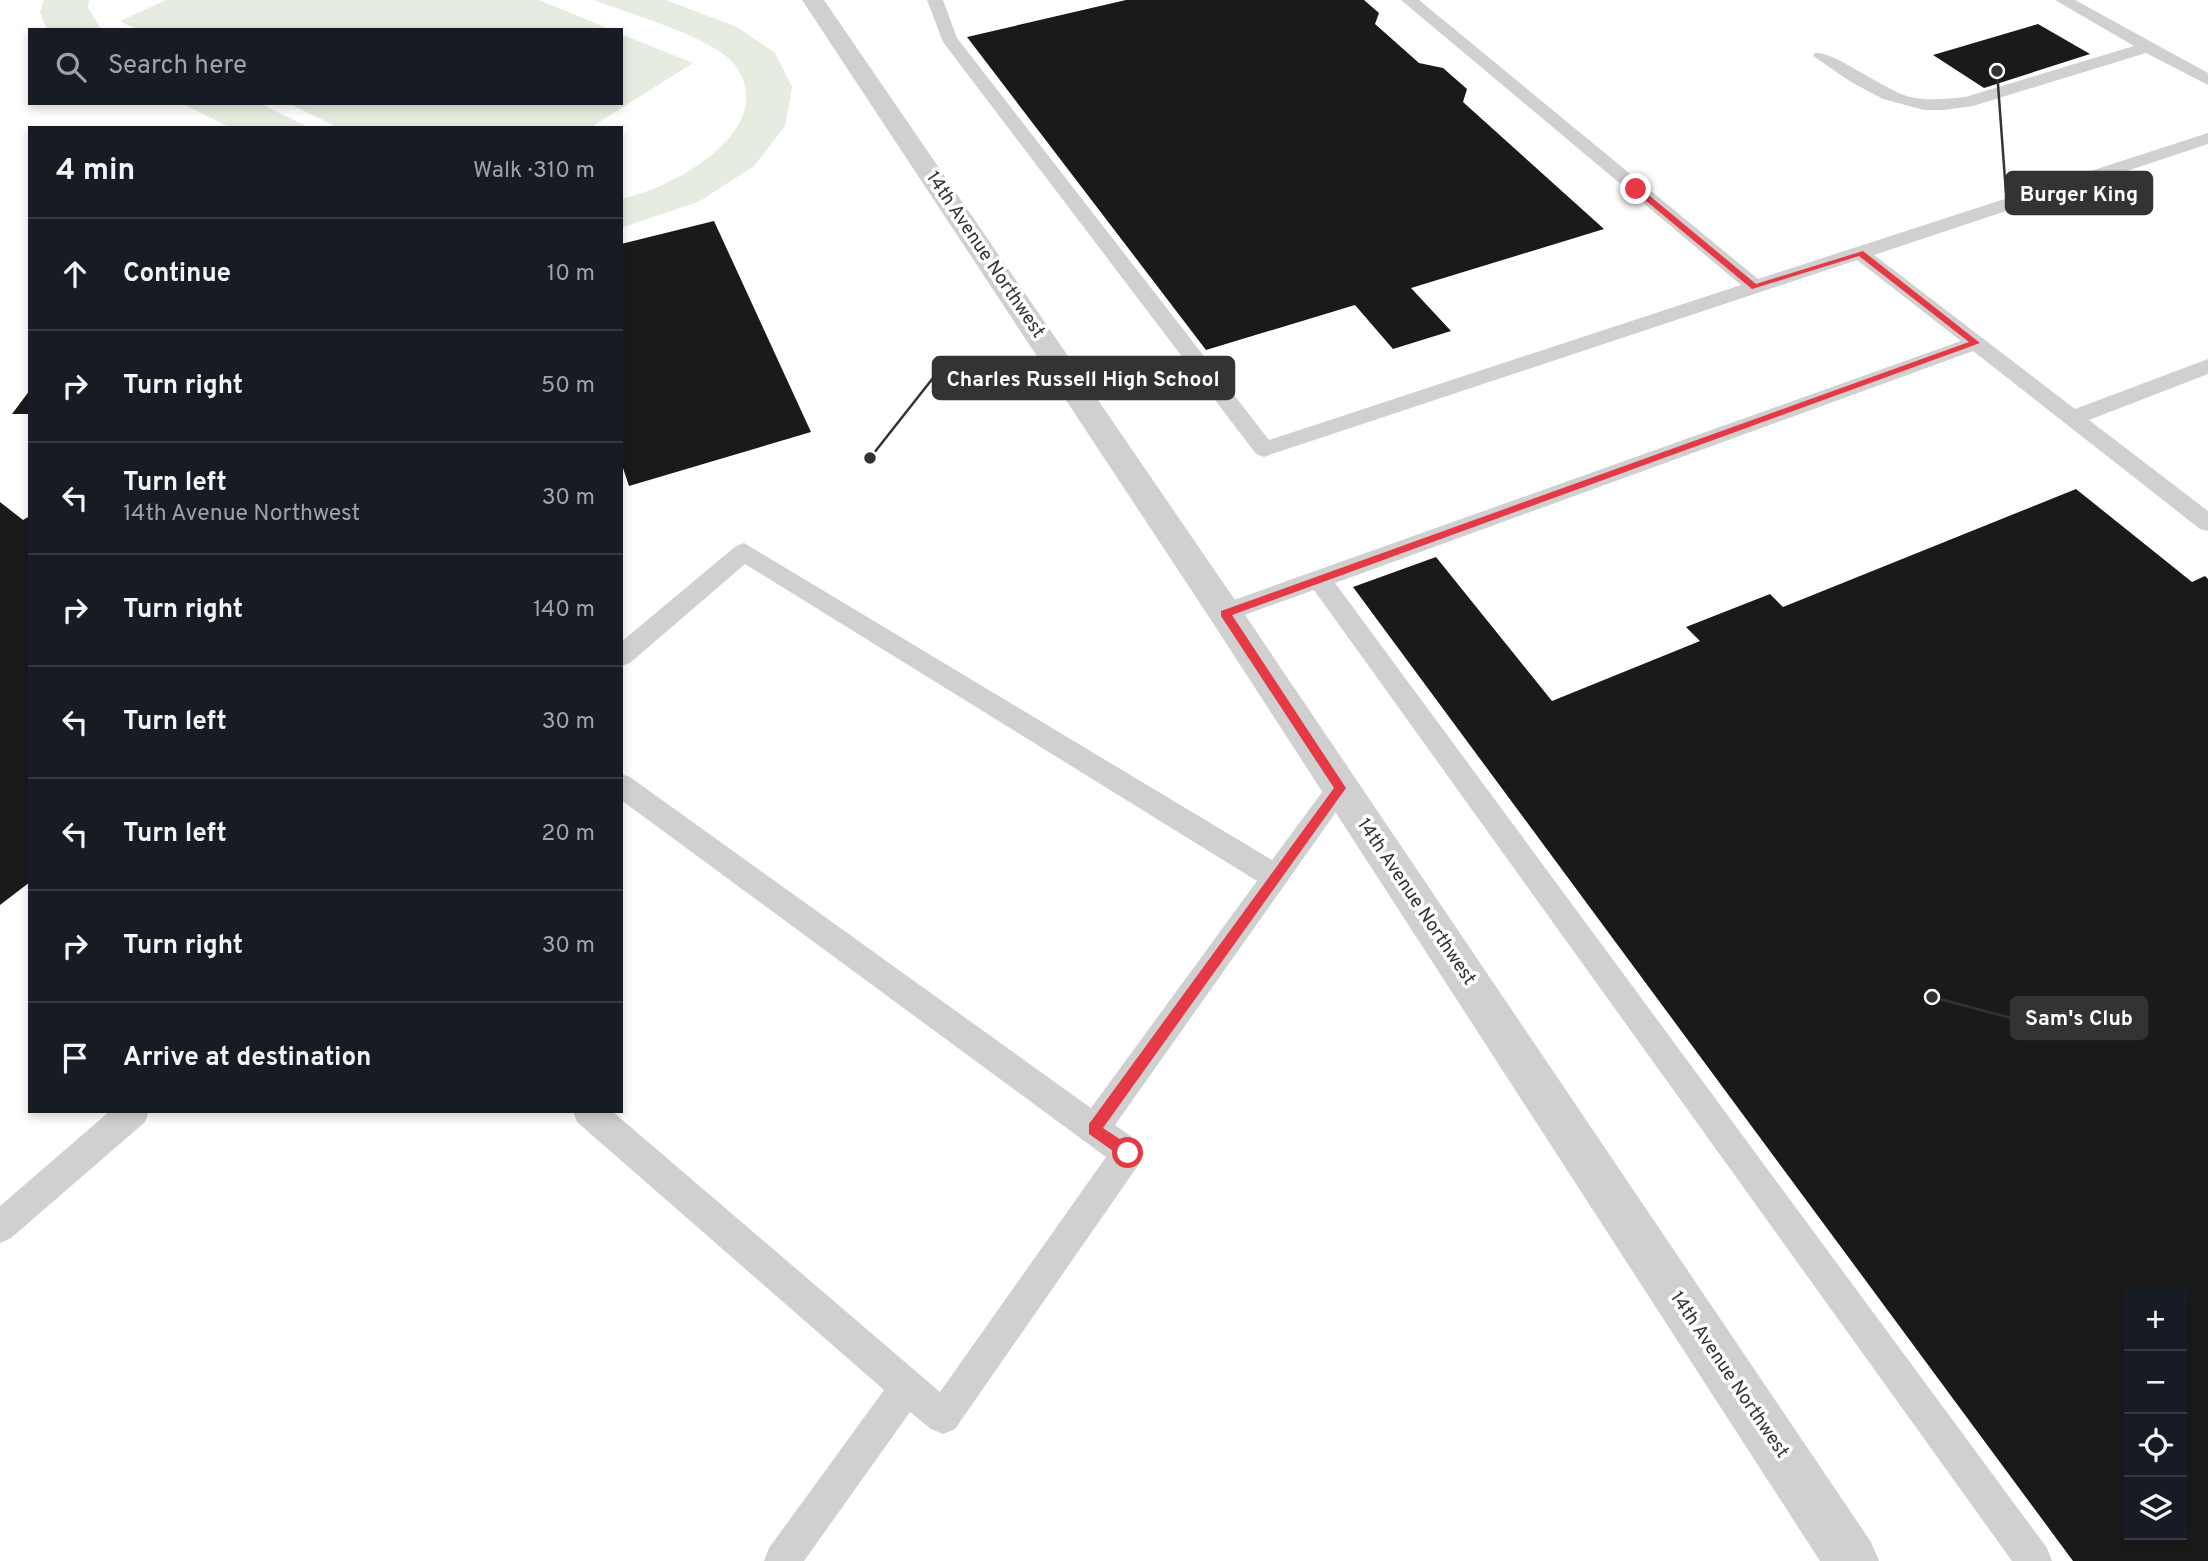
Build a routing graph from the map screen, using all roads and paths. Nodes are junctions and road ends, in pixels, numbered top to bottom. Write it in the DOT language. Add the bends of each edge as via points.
graph roads {
  1 [pos="813,0"];
  2 [pos="935,0"];
  3 [pos="1409,0"];
  4 [pos="2063,0"];
  5 [pos="2148,47"];
  6 [pos="1821,56"];
  7 [pos="2208,80"];
  8 [pos="2208,138"];
  9 [pos="1860,253"];
  10 [pos="1755,288"];
  11 [pos="1976,343"];
  12 [pos="2208,366"];
  13 [pos="2073,418"];
  14 [pos="2208,523"];
  15 [pos="1319,579"];
  16 [pos="1225,613"];
  17 [pos="623,654"];
  18 [pos="623,786"];
  19 [pos="1340,788"];
  20 [pos="1275,877"];
  21 [pos="132,1113"];
  22 [pos="590,1113"];
  23 [pos="1094,1129"];
  24 [pos="0,1227"];
  25 [pos="907,1387"];
  26 [pos="782,1561"];
  27 [pos="1852,1561"];
  28 [pos="2035,1561"];
  1 -- 16 [label="street, 14th Avenue Northwest"];
  2 -- 10 [label="lane" via="949,39 1264,449"];
  3 -- 10 [label="lane"];
  4 -- 5 [label="lane"];
  5 -- 6 [label="lane" via="1946,106 1916,106 1887,96"];
  5 -- 7 [label="lane"];
  8 -- 9 [label="lane"];
  9 -- 10 [label="lane"];
  9 -- 11 [label="lane"];
  11 -- 13 [label="lane"];
  11 -- 15 [label="lane"];
  12 -- 13 [label="lane"];
  13 -- 14 [label="lane"];
  15 -- 16 [label="lane"];
  15 -- 28 [label="lane"];
  16 -- 19 [label="street, 14th Avenue Northwest"];
  17 -- 20 [label="lane" via="744,552"];
  18 -- 23 [label="lane"];
  19 -- 20 [label="lane"];
  19 -- 27 [label="street, 14th Avenue Northwest"];
  20 -- 23 [label="lane"];
  21 -- 24 [label="lane"];
  22 -- 25 [label="lane"];
  23 -- 25 [label="lane" via="1128,1153 943,1418"];
  25 -- 26 [label="lane"];
}
